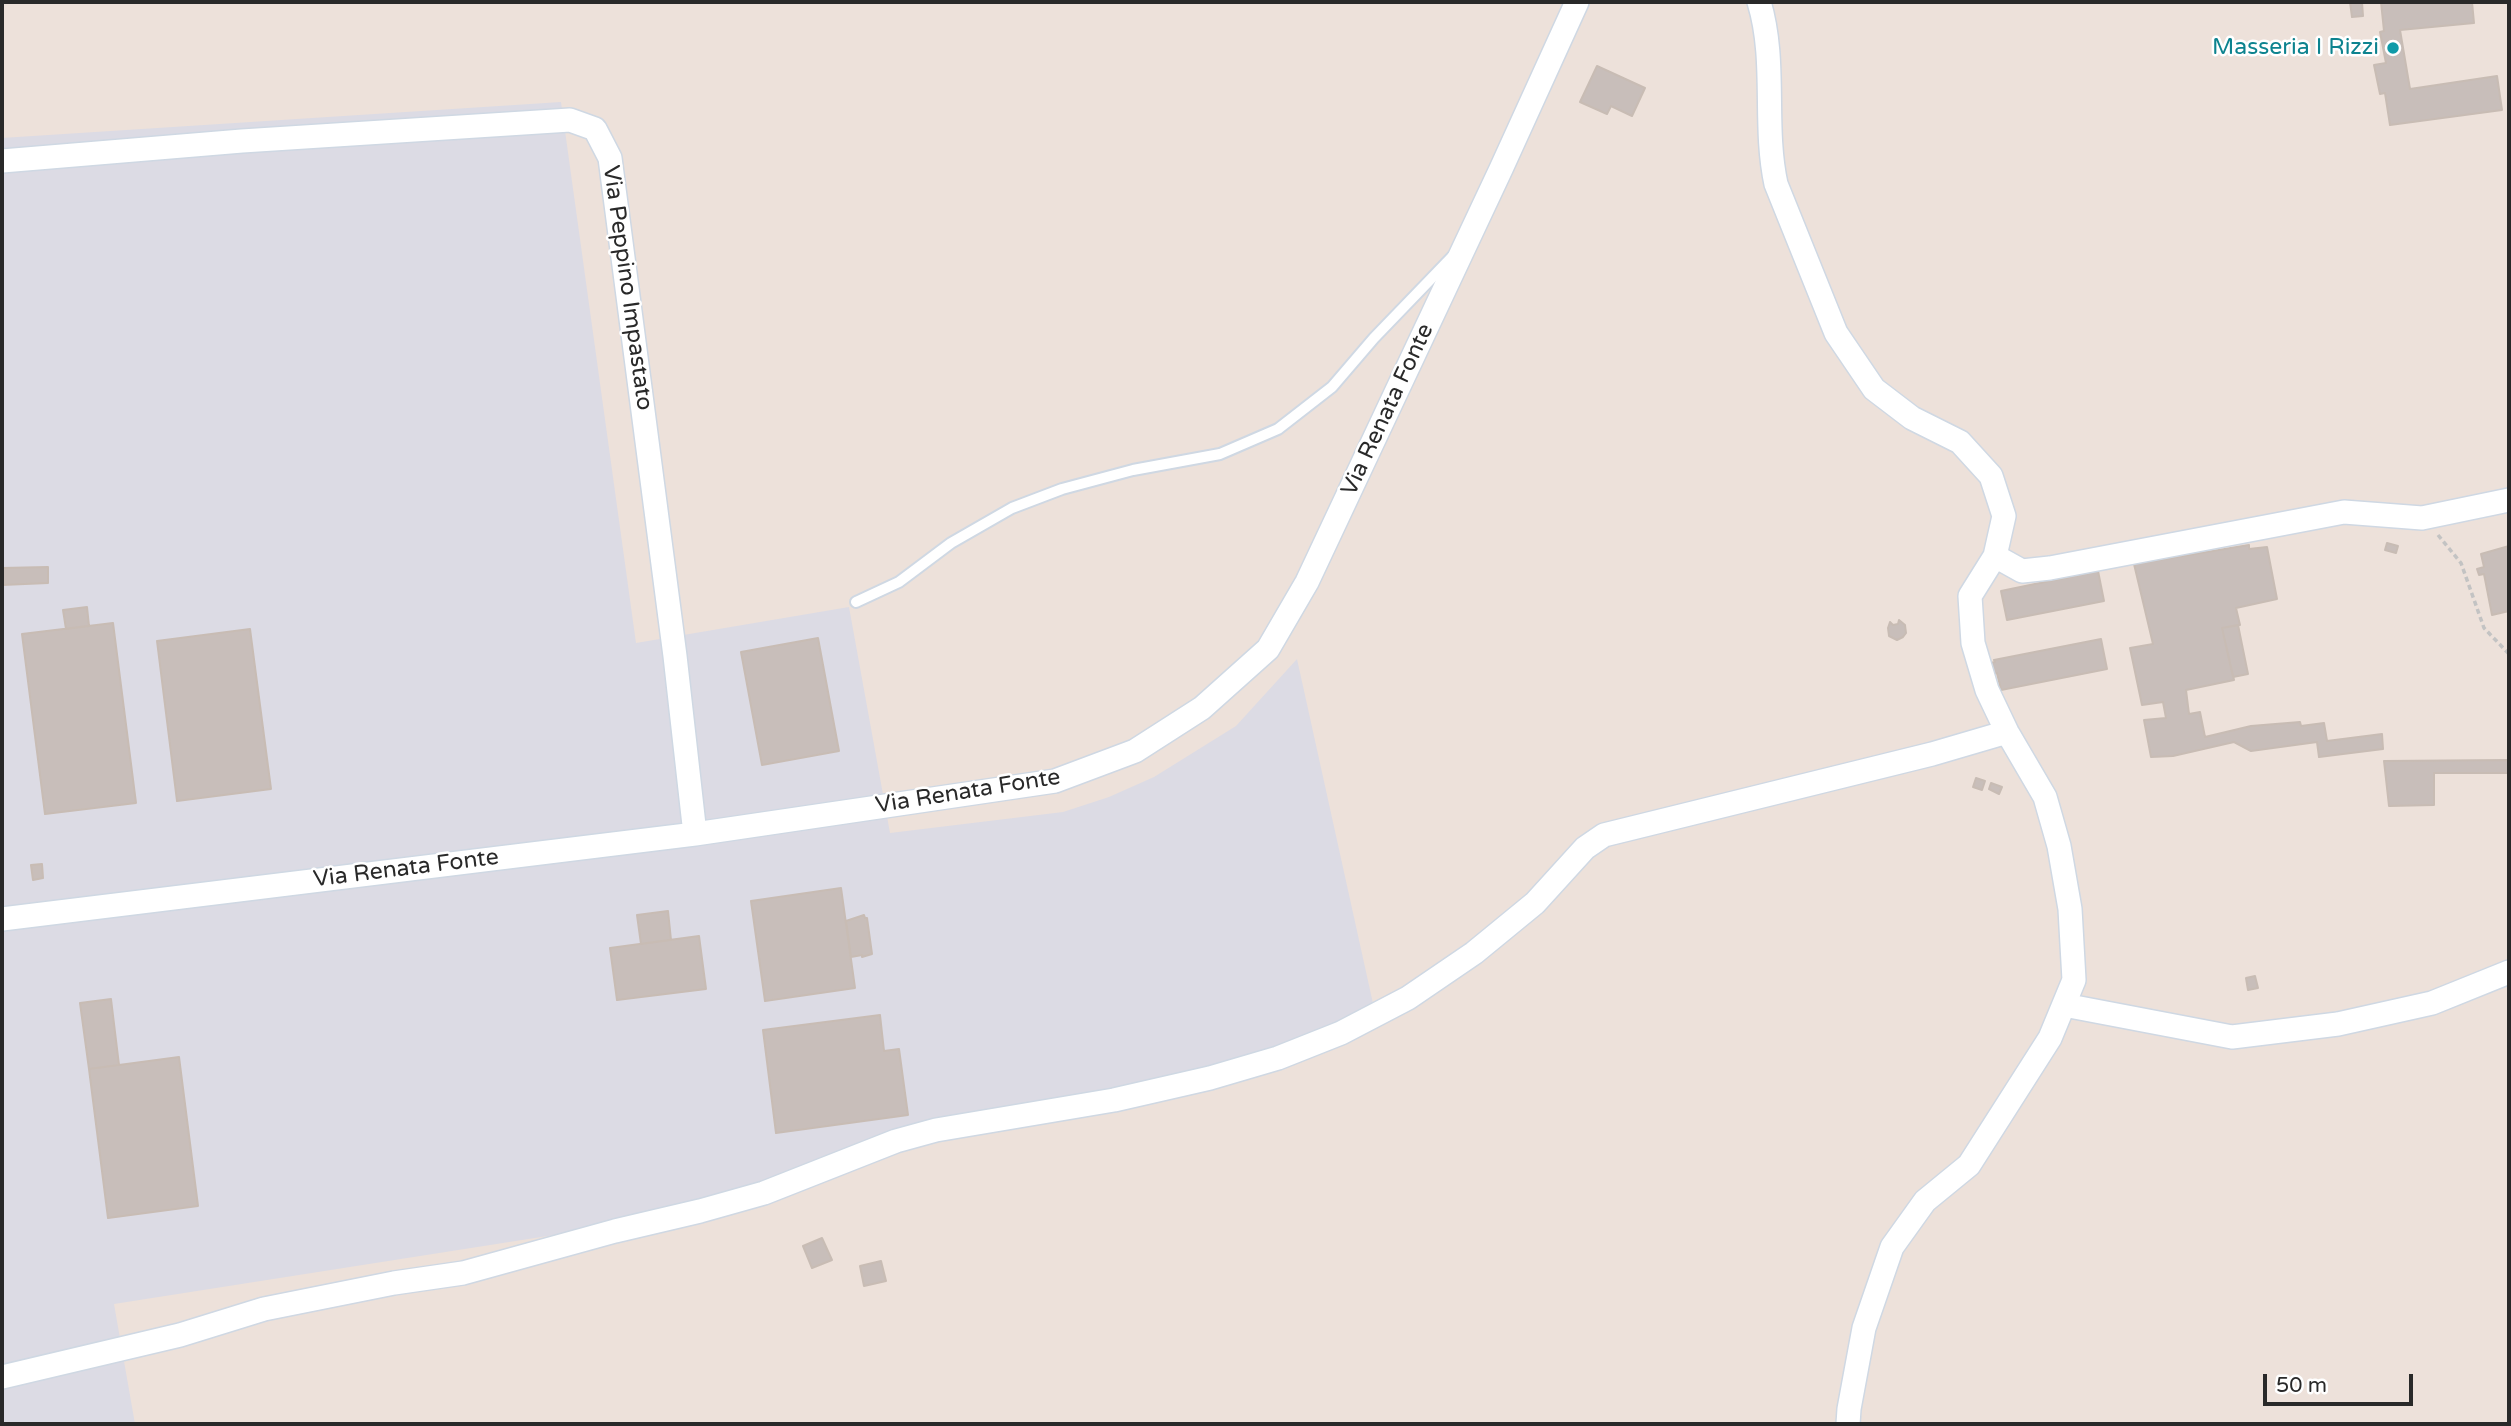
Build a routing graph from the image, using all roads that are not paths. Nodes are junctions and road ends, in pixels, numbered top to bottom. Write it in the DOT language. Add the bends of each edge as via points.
graph roads {
  1 [pos="1577,2"];
  2 [pos="1759,2"];
  3 [pos="2,161"];
  4 [pos="1465,246"];
  5 [pos="2509,500"];
  6 [pos="1995,556"];
  7 [pos="856,602"];
  8 [pos="2007,732"];
  9 [pos="695,834"];
  10 [pos="2,919"];
  11 [pos="2509,972"];
  12 [pos="2064,1005"];
  13 [pos="2,1377"];
  14 [pos="1848,1424"];
  1 -- 4 [label="street, Via Renata Fonte"];
  2 -- 6 [label="street" via="1776,184 1836,333 1874,389 1912,418 1960,442 1991,476 2004,516"];
  3 -- 9 [label="street, Via Peppino Impastato" via="570,120 595,129 610,158"];
  4 -- 7 [label="lane" via="1332,387 1278,429 1220,454 1086,482 1012,508 951,543 899,582"];
  4 -- 9 [label="street, Via Renata Fonte" via="1307,582 1268,649 1202,708 1135,751 1055,781"];
  5 -- 6 [label="street" via="2422,518 2344,512 2050,568 2022,571"];
  6 -- 8 [label="street" via="1970,596 1973,643 1987,690"];
  8 -- 12 [label="street" via="2045,797 2059,846 2070,909 2074,980"];
  8 -- 13 [label="street" via="1604,835 1585,848 1535,903 1474,953 1408,998 1341,1033 1278,1058 1114,1100 936,1130 764,1193 700,1211 463,1273 264,1309 180,1335"];
  9 -- 10 [label="street, Via Renata Fonte"];
  11 -- 12 [label="street" via="2432,1003 2338,1024 2232,1037"];
  12 -- 14 [label="street" via="2050,1038 1969,1165 1925,1201 1892,1247 1864,1328"];
}
